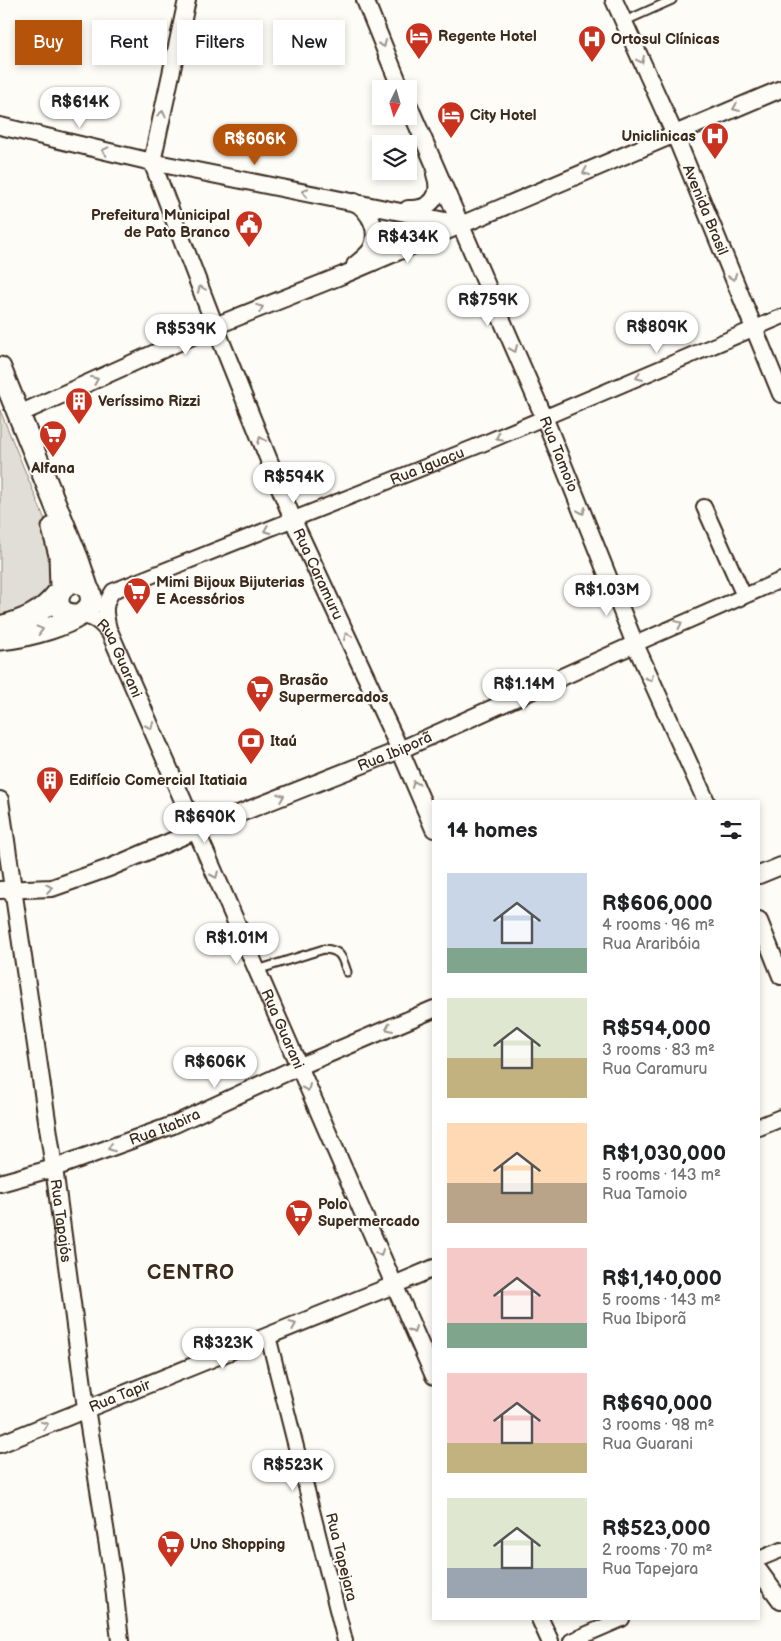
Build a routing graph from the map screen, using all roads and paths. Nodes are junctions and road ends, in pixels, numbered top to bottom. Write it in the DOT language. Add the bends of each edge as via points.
graph roads {
  1 [pos="187,0"];
  2 [pos="364,0"];
  3 [pos="614,0"];
  4 [pos="672,0"];
  5 [pos="623,22"];
  6 [pos="397,80"];
  7 [pos="781,89"];
  8 [pos="417,125"];
  9 [pos="0,126"];
  10 [pos="676,135"];
  11 [pos="428,153"];
  12 [pos="152,162"];
  13 [pos="353,201"];
  14 [pos="381,207"];
  15 [pos="460,224"];
  16 [pos="343,275"];
  17 [pos="781,317"];
  18 [pos="215,326"];
  19 [pos="754,329"];
  20 [pos="0,368"];
  21 [pos="781,394"];
  22 [pos="0,398"];
  23 [pos="19,414"];
  24 [pos="544,417"];
  25 [pos="704,506"];
  26 [pos="294,520"];
  27 [pos="781,580"];
  28 [pos="86,587"];
  29 [pos="60,591"];
  30 [pos="113,591"];
  31 [pos="744,596"];
  32 [pos="79,615"];
  33 [pos="0,627"];
  34 [pos="110,633"];
  35 [pos="0,639"];
  36 [pos="635,644"];
  37 [pos="400,750"];
  38 [pos="0,800"];
  39 [pos="706,800"];
  40 [pos="432,824"];
  41 [pos="195,831"];
  42 [pos="781,866"];
  43 [pos="760,875"];
  44 [pos="6,890"];
  45 [pos="760,924"];
  46 [pos="257,970"];
  47 [pos="347,972"];
  48 [pos="781,976"];
  49 [pos="432,1010"];
  50 [pos="298,1067"];
  51 [pos="781,1118"];
  52 [pos="760,1127"];
  53 [pos="54,1168"];
  54 [pos="0,1183"];
  55 [pos="432,1269"];
  56 [pos="394,1285"];
  57 [pos="268,1336"];
  58 [pos="432,1371"];
  59 [pos="86,1408"];
  60 [pos="0,1444"];
  61 [pos="781,1550"];
  62 [pos="760,1559"];
  63 [pos="760,1572"];
  64 [pos="781,1600"];
  65 [pos="540,1620"];
  66 [pos="620,1620"];
  67 [pos="120,1641"];
  68 [pos="345,1641"];
  69 [pos="550,1641"];
  70 [pos="571,1641"];
  12 -- 1 [label="street, one-way"];
  2 -- 6 [label="street, one-way"];
  3 -- 5 [label="street, Avenida Brasil"];
  4 -- 5 [label="lane"];
  5 -- 10 [label="street, Avenida Brasil, one-way"];
  7 -- 10 [label="street, one-way"];
  8 -- 11 [label="street, Rua Tamoio"];
  12 -- 9 [label="street, one-way"];
  10 -- 15 [label="street, one-way"];
  10 -- 19 [label="street, Avenida Brasil, one-way"];
  11 -- 14 [label="street" via="437,180 436,193 430,204 415,209"];
  11 -- 15 [label="street, Rua Tamoio"];
  13 -- 12 [label="street, one-way"];
  18 -- 12 [label="street, Rua Caramuru, one-way"];
  13 -- 14 [label="street"];
  13 -- 16 [label="street" via="367,212 375,237 371,249"];
  14 -- 15 [label="street"];
  15 -- 16 [label="street"];
  15 -- 24 [label="street, Rua Tamoio, one-way"];
  18 -- 16 [label="street, one-way"];
  17 -- 19 [label="street, Rua Iguaçu"];
  23 -- 18 [label="street, one-way"];
  26 -- 18 [label="street, Rua Caramuru, one-way"];
  19 -- 21 [label="street, Avenida Brasil"];
  19 -- 24 [label="street, Rua Iguaçu, one-way"];
  20 -- 23 [label="main road"];
  22 -- 29 [label="main road" via="54,531 60,555"];
  23 -- 28 [label="main road"];
  24 -- 26 [label="street, Rua Iguaçu, one-way"];
  24 -- 36 [label="street, Rua Tamoio, one-way"];
  25 -- 31 [label="street"];
  26 -- 30 [label="street, Rua Iguaçu, one-way"];
  37 -- 26 [label="street, Rua Caramuru, one-way"];
  27 -- 31 [label="street, Rua Ibiporã"];
  28 -- 29 [label="main road" via="71,582"];
  28 -- 30 [label="street" via="95,592"];
  28 -- 32 [label="main road" via="91,604"];
  29 -- 32 [label="main road" via="57,599 62,610 69,615"];
  29 -- 33 [label="main road" via="37,614"];
  30 -- 34 [label="street" via="105,608"];
  36 -- 31 [label="street, Rua Ibiporã, one-way"];
  32 -- 34 [label="street, Rua Guarani" via="97,619"];
  35 -- 32 [label="main road, one-way" via="48,628"];
  34 -- 41 [label="street, Rua Guarani, one-way"];
  36 -- 37 [label="street, Rua Ibiporã"];
  36 -- 39 [label="street, Rua Tamoio, one-way"];
  40 -- 37 [label="street, Rua Caramuru, one-way"];
  41 -- 37 [label="street, Rua Ibiporã, one-way"];
  38 -- 44 [label="street, Rua Tapajós"];
  44 -- 41 [label="street, Rua Ibiporã, one-way" via="52,888 109,868"];
  41 -- 46 [label="street, Rua Guarani, one-way"];
  42 -- 43 [label="street"];
  44 -- 53 [label="street, Rua Tapajós"];
  45 -- 48 [label="street"];
  46 -- 47 [label="lane" via="324,949 334,950 341,956"];
  46 -- 50 [label="street, Rua Guarani"];
  49 -- 50 [label="street, Rua Itabira, one-way"];
  50 -- 53 [label="street, Rua Itabira, one-way" via="173,1125"];
  50 -- 56 [label="street, Rua Guarani, one-way"];
  51 -- 52 [label="street"];
  53 -- 54 [label="street, Rua Itabira"];
  53 -- 59 [label="street, Rua Tapajós"];
  55 -- 56 [label="street, Rua Tapir"];
  57 -- 56 [label="street, Rua Tapir, one-way"];
  56 -- 58 [label="street, Rua Guarani, one-way"];
  57 -- 59 [label="street, Rua Tapir"];
  57 -- 68 [label="street, Rua Tapejara"];
  60 -- 59 [label="street, Rua Tapir, one-way"];
  59 -- 67 [label="street, Rua Tapajós"];
  61 -- 62 [label="street"];
  63 -- 64 [label="street"];
  65 -- 69 [label="street"];
  66 -- 70 [label="street"];
}
